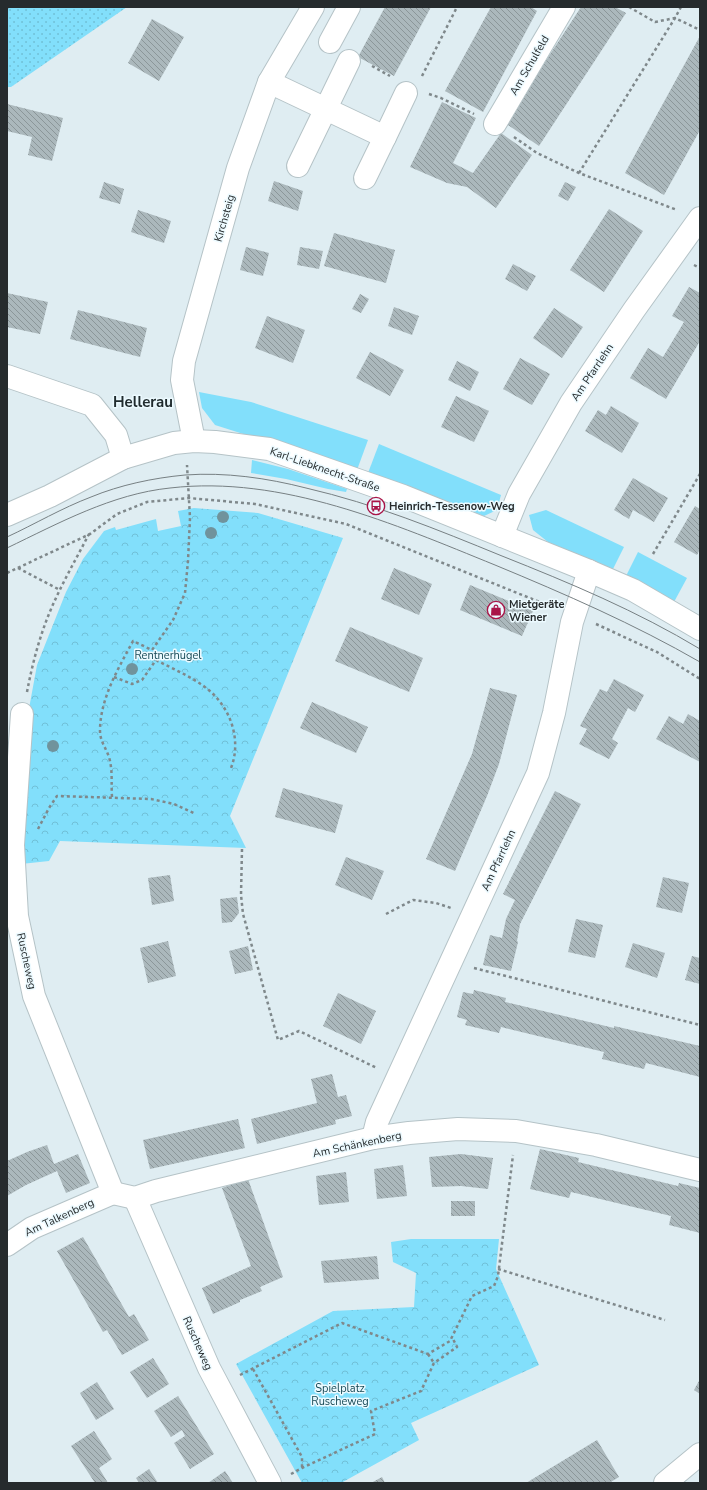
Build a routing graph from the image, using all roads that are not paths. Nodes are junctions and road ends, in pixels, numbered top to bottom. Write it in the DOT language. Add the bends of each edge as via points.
graph roads {
  1 [pos="313,7"];
  2 [pos="349,7"];
  3 [pos="557,9"];
  4 [pos="330,42"];
  5 [pos="348,61"];
  6 [pos="269,82"];
  7 [pos="413,88"];
  8 [pos="326,109"];
  9 [pos="495,124"];
  10 [pos="385,137"];
  11 [pos="298,166"];
  12 [pos="365,178"];
  13 [pos="700,218"];
  14 [pos="7,376"];
  15 [pos="194,441"];
  16 [pos="123,458"];
  17 [pos="7,515"];
  18 [pos="502,536"];
  19 [pos="589,571"];
  20 [pos="700,628"];
  21 [pos="22,714"];
  22 [pos="373,1138"];
  23 [pos="700,1170"];
  24 [pos="113,1193"];
  25 [pos="135,1198"];
  26 [pos="7,1245"];
  27 [pos="700,1454"];
  28 [pos="280,1479"];
  29 [pos="665,1483"];
  1 -- 6 [label="street, Kirchsteig"];
  2 -- 4 [label="street"];
  3 -- 9 [label="street, Am Schulfeld"];
  5 -- 8 [label="street"];
  6 -- 8 [label="street"];
  6 -- 15 [label="street, Kirchsteig" via="238,168 184,361 182,380"];
  7 -- 10 [label="street"];
  8 -- 10 [label="street"];
  8 -- 11 [label="street"];
  10 -- 12 [label="street"];
  13 -- 18 [label="street, Am Pfarrlehn" via="571,403 519,494"];
  14 -- 16 [label="street" via="92,404 116,435"];
  15 -- 16 [label="street, Karl-Liebknecht-Straße" via="174,443"];
  15 -- 18 [label="street, Karl-Liebknecht-Straße" via="226,442 269,449 403,496"];
  16 -- 17 [label="street, Karl-Liebknecht-Straße"];
  18 -- 19 [label="street, Karl-Liebknecht-Straße"];
  19 -- 20 [label="street, Karl-Liebknecht-Straße" via="633,590"];
  19 -- 22 [label="street, Am Pfarrlehn" via="574,614 554,713 538,773 376,1122"];
  21 -- 24 [label="street, Ruscheweg" via="13,845 17,916 34,996"];
  22 -- 23 [label="street, Am Schänkenberg" via="458,1129 516,1131 596,1145"];
  22 -- 25 [label="street, Am Schänkenberg"];
  24 -- 25 [label="street"];
  24 -- 26 [label="street, Am Talkenberg" via="32,1228"];
  25 -- 28 [label="street, Ruscheweg" via="209,1368"];
  27 -- 29 [label="street"];
}
